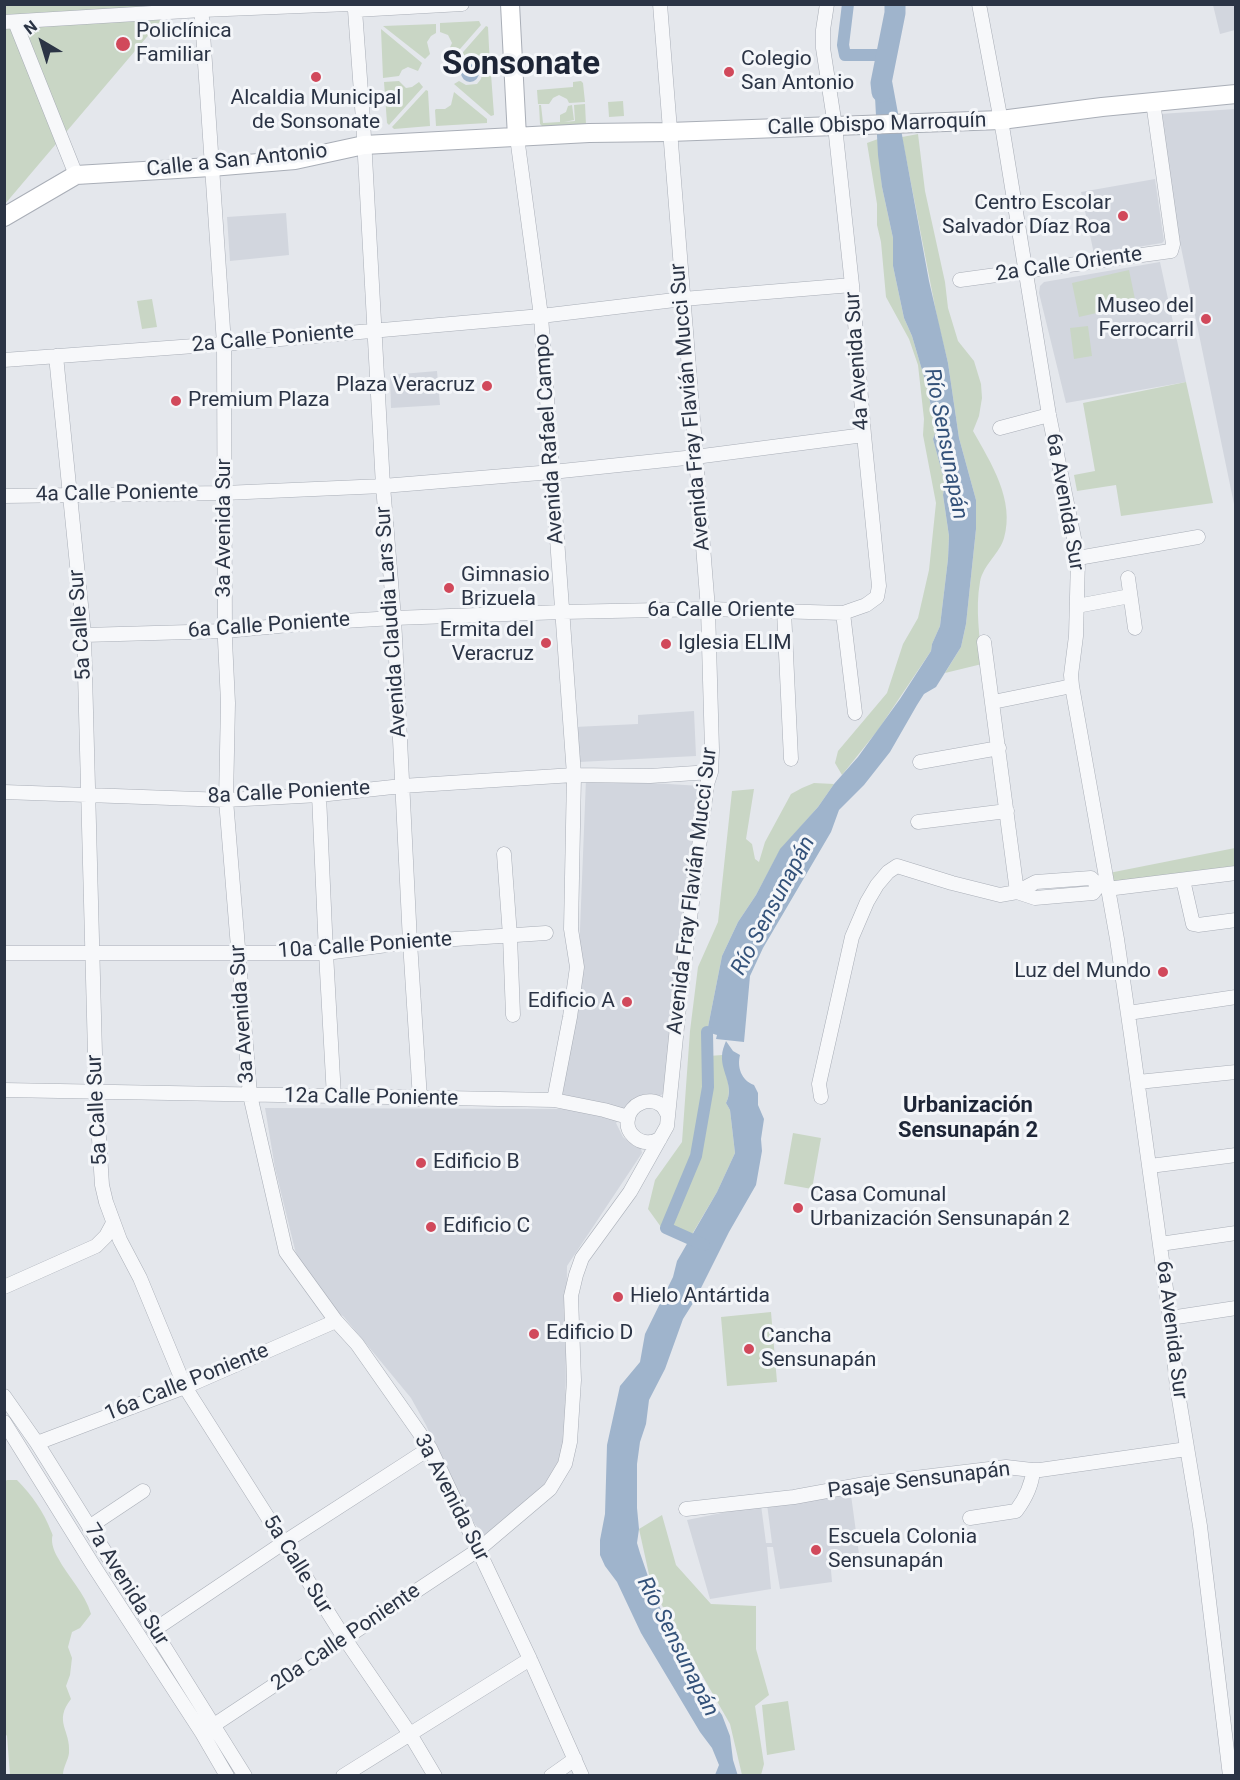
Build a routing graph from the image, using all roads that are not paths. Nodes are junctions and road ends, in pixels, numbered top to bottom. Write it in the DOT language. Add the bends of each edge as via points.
graph roads {
  1 [pos="462,4"];
  2 [pos="510,4"];
  3 [pos="660,4"];
  4 [pos="827,4"];
  5 [pos="979,4"];
  6 [pos="352,6"];
  7 [pos="201,7"];
  8 [pos="10,22"];
  9 [pos="1236,94"];
  10 [pos="1153,102"];
  11 [pos="1001,120"];
  12 [pos="835,126"];
  13 [pos="669,132"];
  14 [pos="517,137"];
  15 [pos="364,146"];
  16 [pos="211,167"];
  17 [pos="76,175"];
  18 [pos="4,217"];
  19 [pos="1025,272"];
  20 [pos="960,280"];
  21 [pos="852,285"];
  22 [pos="683,299"];
  23 [pos="541,316"];
  24 [pos="375,331"];
  25 [pos="224,344"];
  26 [pos="56,356"];
  27 [pos="4,360"];
  28 [pos="1049,415"];
  29 [pos="1000,428"];
  30 [pos="864,435"];
  31 [pos="695,457"];
  32 [pos="552,472"];
  33 [pos="382,486"];
  34 [pos="224,493"];
  35 [pos="70,494"];
  36 [pos="4,496"];
  37 [pos="1198,537"];
  38 [pos="1078,558"];
  39 [pos="1128,578"];
  40 [pos="1130,596"];
  41 [pos="877,597"];
  42 [pos="1077,606"];
  43 [pos="708,609"];
  44 [pos="784,611"];
  45 [pos="562,612"];
  46 [pos="843,613"];
  47 [pos="394,618"];
  48 [pos="1135,628"];
  49 [pos="225,631"];
  50 [pos="84,634"];
  51 [pos="984,642"];
  52 [pos="1072,686"];
  53 [pos="993,702"];
  54 [pos="855,713"];
  55 [pos="999,748"];
  56 [pos="791,759"];
  57 [pos="920,762"];
  58 [pos="711,772"];
  59 [pos="573,775"];
  60 [pos="402,786"];
  61 [pos="4,792"];
  62 [pos="88,794"];
  63 [pos="320,795"];
  64 [pos="226,800"];
  65 [pos="1007,812"];
  66 [pos="918,822"];
  67 [pos="504,854"];
  68 [pos="1236,873"];
  69 [pos="1183,880"];
  70 [pos="1103,887"];
  71 [pos="1017,892"];
  72 [pos="1236,920"];
  73 [pos="546,933"];
  74 [pos="510,936"];
  75 [pos="410,942"];
  76 [pos="4,953"];
  77 [pos="238,953"];
  78 [pos="326,953"];
  79 [pos="93,954"];
  80 [pos="1236,997"];
  81 [pos="1128,1013"];
  82 [pos="513,1015"];
  83 [pos="1236,1072"];
  84 [pos="1138,1082"];
  85 [pos="4,1090"];
  86 [pos="96,1092"];
  87 [pos="250,1095"];
  88 [pos="334,1097"];
  89 [pos="821,1097"];
  90 [pos="420,1099"];
  91 [pos="554,1100"];
  92 [pos="668,1113"];
  93 [pos="628,1117"];
  94 [pos="660,1139"];
  95 [pos="1236,1155"];
  96 [pos="1150,1166"];
  97 [pos="113,1223"];
  98 [pos="1236,1233"];
  99 [pos="1160,1244"];
  100 [pos="4,1287"];
  101 [pos="1236,1308"];
  102 [pos="1170,1318"];
  103 [pos="336,1321"];
  104 [pos="185,1387"];
  105 [pos="4,1396"];
  106 [pos="4,1422"];
  107 [pos="36,1443"];
  108 [pos="430,1448"];
  109 [pos="1187,1449"];
  110 [pos="1033,1470"];
  111 [pos="143,1491"];
  112 [pos="686,1509"];
  113 [pos="970,1518"];
  114 [pos="89,1527"];
  115 [pos="283,1543"];
  116 [pos="478,1550"];
  117 [pos="154,1629"];
  118 [pos="345,1639"];
  119 [pos="530,1659"];
  120 [pos="214,1725"];
  121 [pos="410,1734"];
  122 [pos="575,1760"];
  123 [pos="227,1776"];
  124 [pos="245,1776"];
  125 [pos="343,1776"];
  126 [pos="435,1776"];
  127 [pos="551,1776"];
  128 [pos="582,1776"];
  129 [pos="1230,1776"];
  1 -- 6 [label="street"];
  2 -- 14 [label="main road"];
  3 -- 13 [label="street, Avenida Fray Flavián Mucci Sur"];
  4 -- 12 [label="street, 4a Avenida Sur" via="824,48"];
  5 -- 11 [label="street, 6a Avenida Sur"];
  6 -- 7 [label="street"];
  6 -- 15 [label="street, Avenida Claudia Lars Sur"];
  7 -- 8 [label="street"];
  7 -- 16 [label="street, 3a Avenida Sur"];
  8 -- 17 [label="street"];
  9 -- 10 [label="main road, Calle Obispo Marroquín"];
  10 -- 11 [label="main road, Calle Obispo Marroquín"];
  10 -- 19 [label="street, 2a Calle Oriente" via="1171,251"];
  11 -- 12 [label="main road, Calle Obispo Marroquín"];
  11 -- 19 [label="street, 6a Avenida Sur"];
  12 -- 13 [label="main road, Calle Obispo Marroquín"];
  12 -- 21 [label="street, 4a Avenida Sur"];
  13 -- 14 [label="main road, Calle Obispo Marroquín"];
  13 -- 22 [label="street, Avenida Fray Flavián Mucci Sur"];
  14 -- 15 [label="main road, Calle a San Antonio"];
  14 -- 23 [label="street, Avenida Rafael Campo"];
  15 -- 16 [label="main road, Calle a San Antonio" via="295,160"];
  15 -- 24 [label="street, Avenida Claudia Lars Sur"];
  16 -- 17 [label="main road, Calle a San Antonio"];
  16 -- 25 [label="street, 3a Avenida Sur"];
  17 -- 18 [label="main road, Calle a San Antonio"];
  19 -- 20 [label="street, 2a Calle Oriente"];
  19 -- 28 [label="street, 6a Avenida Sur"];
  21 -- 22 [label="street"];
  21 -- 30 [label="street, 4a Avenida Sur"];
  22 -- 23 [label="street"];
  22 -- 31 [label="street, Avenida Fray Flavián Mucci Sur"];
  23 -- 24 [label="street, 2a Calle Poniente"];
  23 -- 32 [label="street, Avenida Rafael Campo"];
  24 -- 25 [label="street, 2a Calle Poniente"];
  24 -- 33 [label="street, Avenida Claudia Lars Sur"];
  25 -- 26 [label="street, 2a Calle Poniente"];
  25 -- 34 [label="street, 3a Avenida Sur"];
  26 -- 27 [label="street, 2a Calle Poniente"];
  26 -- 35 [label="street, 5a Calle Sur"];
  28 -- 29 [label="street"];
  28 -- 38 [label="street, 6a Avenida Sur"];
  30 -- 31 [label="street, 4a Calle Poniente"];
  30 -- 41 [label="street, 4a Avenida Sur"];
  31 -- 32 [label="street, 4a Calle Poniente"];
  31 -- 43 [label="street, Avenida Fray Flavián Mucci Sur"];
  32 -- 33 [label="street, 4a Calle Poniente"];
  32 -- 45 [label="street, Avenida Rafael Campo"];
  33 -- 34 [label="street, 4a Calle Poniente"];
  33 -- 47 [label="street, Avenida Claudia Lars Sur"];
  34 -- 35 [label="street, 4a Calle Poniente"];
  34 -- 49 [label="street, 3a Avenida Sur"];
  35 -- 36 [label="street, 4a Calle Poniente"];
  35 -- 50 [label="street, 5a Calle Sur"];
  37 -- 38 [label="street"];
  38 -- 42 [label="street, 6a Avenida Sur"];
  39 -- 40 [label="street"];
  40 -- 42 [label="street"];
  40 -- 48 [label="street"];
  41 -- 46 [label="street, 6a Calle Oriente"];
  42 -- 52 [label="street, 6a Avenida Sur"];
  43 -- 44 [label="street, 6a Calle Oriente"];
  43 -- 45 [label="street, 6a Calle Oriente"];
  43 -- 58 [label="street, Avenida Fray Flavián Mucci Sur"];
  44 -- 46 [label="street, 6a Calle Oriente"];
  44 -- 56 [label="street"];
  45 -- 47 [label="street, 6a Calle Poniente"];
  45 -- 59 [label="street, Avenida Rafael Campo"];
  46 -- 54 [label="street"];
  47 -- 49 [label="street, 6a Calle Poniente"];
  47 -- 60 [label="street, Avenida Claudia Lars Sur"];
  49 -- 50 [label="street, 6a Calle Poniente"];
  49 -- 64 [label="street, 3a Avenida Sur"];
  50 -- 62 [label="street, 5a Calle Sur"];
  51 -- 53 [label="street"];
  52 -- 53 [label="street"];
  52 -- 70 [label="street, 6a Avenida Sur"];
  53 -- 55 [label="street"];
  55 -- 57 [label="street"];
  55 -- 65 [label="street"];
  58 -- 59 [label="street, 8a Calle Poniente"];
  58 -- 92 [label="street, Avenida Fray Flavián Mucci Sur" via="693,890"];
  59 -- 60 [label="street, 8a Calle Poniente"];
  59 -- 91 [label="street, Avenida Rafael Campo" via="572,929 577,967"];
  60 -- 63 [label="street, 8a Calle Poniente"];
  60 -- 75 [label="street, Avenida Claudia Lars Sur"];
  61 -- 62 [label="street, 8a Calle Poniente"];
  62 -- 64 [label="street, 8a Calle Poniente"];
  62 -- 79 [label="street, 5a Calle Sur"];
  63 -- 64 [label="street, 8a Calle Poniente"];
  63 -- 78 [label="street"];
  64 -- 77 [label="street, 3a Avenida Sur"];
  65 -- 66 [label="street"];
  65 -- 71 [label="street"];
  67 -- 74 [label="street"];
  68 -- 69 [label="street"];
  69 -- 70 [label="street"];
  69 -- 72 [label="street" via="1193,924"];
  70 -- 71 [label="street" via="1091,878 1036,882"];
  70 -- 81 [label="street, 6a Avenida Sur" via="1117,939"];
  71 -- 89 [label="street" via="1000,895 897,866 888,872 867,903 852,937 819,1084"];
  73 -- 74 [label="street, 10a Calle Poniente"];
  74 -- 75 [label="street, 10a Calle Poniente"];
  74 -- 82 [label="street"];
  75 -- 78 [label="street, 10a Calle Poniente"];
  75 -- 90 [label="street, Avenida Claudia Lars Sur"];
  76 -- 79 [label="street, 10a Calle Poniente"];
  77 -- 78 [label="street, 10a Calle Poniente"];
  77 -- 79 [label="street, 10a Calle Poniente"];
  77 -- 87 [label="street, 3a Avenida Sur"];
  78 -- 88 [label="street"];
  79 -- 86 [label="street, 5a Calle Sur"];
  80 -- 81 [label="street"];
  81 -- 84 [label="street, 6a Avenida Sur"];
  83 -- 84 [label="street"];
  84 -- 96 [label="street, 6a Avenida Sur"];
  85 -- 86 [label="street, 12a Calle Poniente"];
  86 -- 87 [label="street, 12a Calle Poniente"];
  86 -- 97 [label="street, 5a Calle Sur" via="102,1185"];
  87 -- 88 [label="street, 12a Calle Poniente"];
  87 -- 103 [label="street, 3a Avenida Sur" via="286,1252"];
  88 -- 90 [label="street, 12a Calle Poniente"];
  90 -- 91 [label="street, 12a Calle Poniente"];
  91 -- 93 [label="street, 12a Calle Poniente"];
  92 -- 93 [label="street" via="652,1101 633,1107"];
  92 -- 94 [label="street, Avenida Fray Flavián Mucci Sur"];
  93 -- 94 [label="street" via="632,1135 640,1141"];
  94 -- 116 [label="street, Avenida Fray Flavián Mucci Sur" via="630,1192 582,1258 576,1275 572,1296 574,1380 565,1464 550,1489"];
  95 -- 96 [label="street"];
  96 -- 99 [label="street, 6a Avenida Sur"];
  97 -- 100 [label="street" via="96,1246"];
  97 -- 104 [label="street, 5a Calle Sur"];
  98 -- 99 [label="street"];
  99 -- 102 [label="street, 6a Avenida Sur"];
  101 -- 102 [label="street"];
  102 -- 109 [label="street, 6a Avenida Sur"];
  103 -- 104 [label="street, 16a Calle Poniente"];
  103 -- 108 [label="street, 3a Avenida Sur" via="357,1344"];
  104 -- 107 [label="street, 16a Calle Poniente"];
  104 -- 115 [label="street, 5a Calle Sur"];
  105 -- 107 [label="street, 7a Avenida Sur"];
  106 -- 123 [label="street, 7a Avenida Sur"];
  107 -- 114 [label="street, 7a Avenida Sur"];
  108 -- 115 [label="street"];
  108 -- 116 [label="street, 3a Avenida Sur"];
  109 -- 110 [label="street, Pasaje Sensunapán"];
  109 -- 129 [label="street, 6a Avenida Sur"];
  110 -- 112 [label="street, Pasaje Sensunapán" via="1006,1467"];
  110 -- 113 [label="street" via="1032,1481 1016,1511"];
  111 -- 114 [label="street"];
  114 -- 117 [label="street, 7a Avenida Sur"];
  115 -- 117 [label="street"];
  115 -- 118 [label="street, 5a Calle Sur"];
  116 -- 118 [label="street, 20a Calle Poniente"];
  116 -- 119 [label="street, 3a Avenida Sur"];
  117 -- 120 [label="street, 7a Avenida Sur"];
  118 -- 120 [label="street, 20a Calle Poniente"];
  118 -- 121 [label="street, 5a Calle Sur"];
  119 -- 121 [label="street"];
  119 -- 122 [label="street, 3a Avenida Sur"];
  120 -- 124 [label="street, 7a Avenida Sur"];
  121 -- 125 [label="street"];
  121 -- 126 [label="street, 5a Calle Sur"];
  122 -- 127 [label="street"];
  122 -- 128 [label="street, 3a Avenida Sur"];
}
